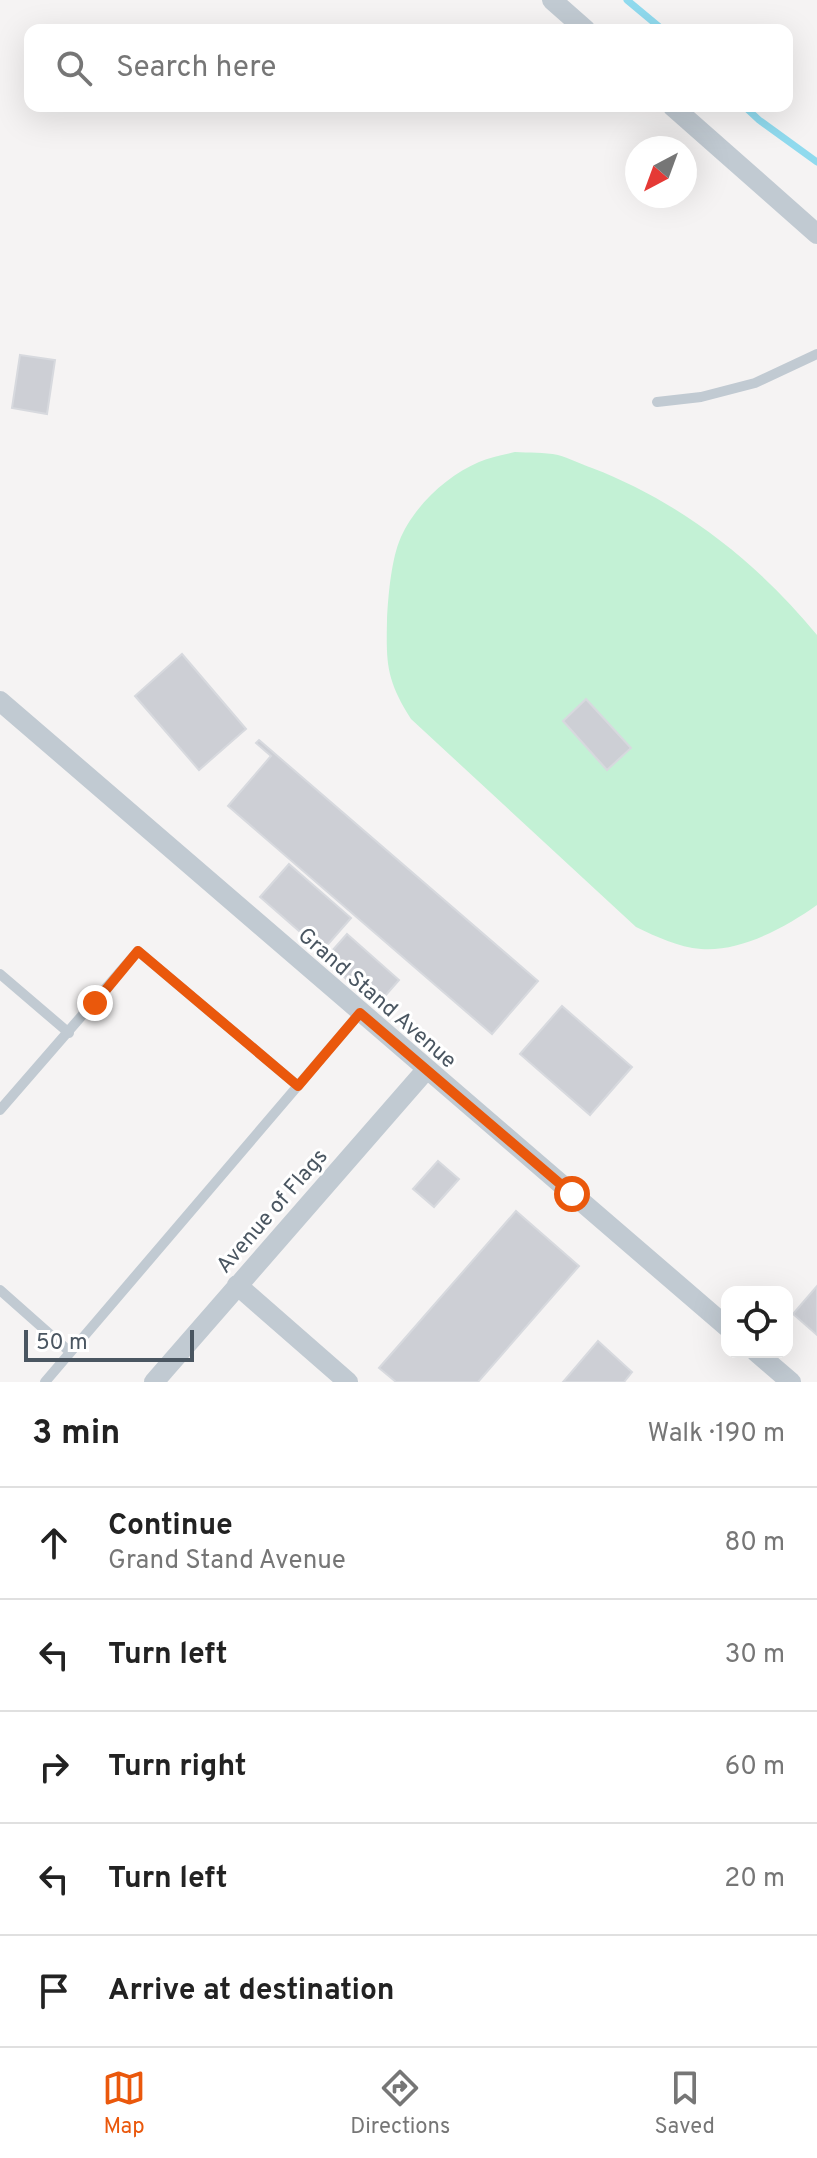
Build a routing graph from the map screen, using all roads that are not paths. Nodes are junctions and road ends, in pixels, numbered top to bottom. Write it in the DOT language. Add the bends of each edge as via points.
graph roads {
  1 [pos="552,0"];
  2 [pos="579,24"];
  3 [pos="679,112"];
  4 [pos="817,234"];
  5 [pos="817,354"];
  6 [pos="657,402"];
  7 [pos="0,701"];
  8 [pos="0,974"];
  9 [pos="360,1013"];
  10 [pos="69,1033"];
  11 [pos="426,1070"];
  12 [pos="298,1086"];
  13 [pos="0,1110"];
  14 [pos="237,1285"];
  15 [pos="0,1290"];
  16 [pos="721,1322"];
  17 [pos="70,1352"];
  18 [pos="763,1358"];
  19 [pos="45,1382"];
  20 [pos="154,1382"];
  21 [pos="348,1382"];
  22 [pos="791,1382"];
  1 -- 2 [label="street"];
  3 -- 4 [label="street"];
  5 -- 6 [label="lane" via="755,383"];
  7 -- 9 [label="street, Grand Stand Avenue"];
  8 -- 10 [label="lane"];
  9 -- 11 [label="street, Grand Stand Avenue"];
  9 -- 12 [label="lane"];
  10 -- 12 [label="lane" via="138,951"];
  10 -- 13 [label="lane"];
  11 -- 14 [label="street, Avenue of Flags"];
  11 -- 16 [label="street, Grand Stand Avenue"];
  12 -- 17 [label="lane"];
  14 -- 20 [label="street, Avenue of Flags"];
  14 -- 21 [label="street"];
  15 -- 17 [label="lane"];
  17 -- 19 [label="lane"];
  18 -- 22 [label="street"];
}
